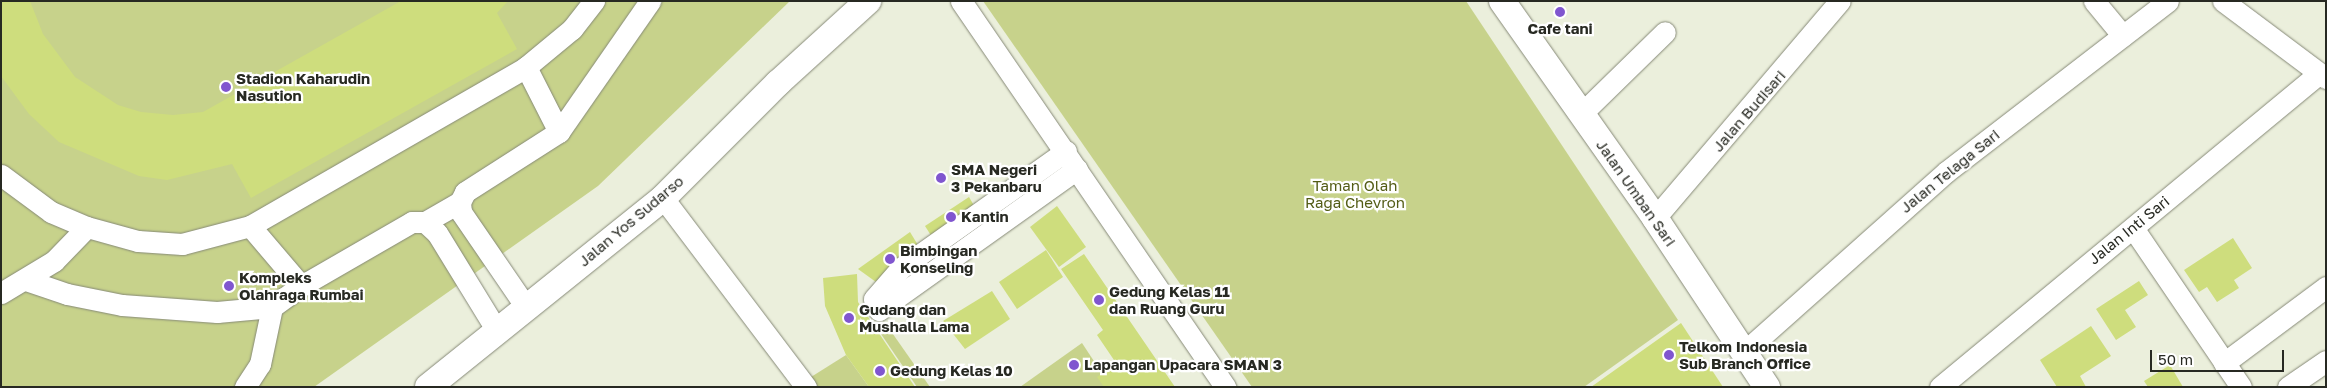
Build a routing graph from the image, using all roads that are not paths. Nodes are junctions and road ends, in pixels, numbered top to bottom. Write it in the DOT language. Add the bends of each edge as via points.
graph roads {
  1 [pos="594,1"];
  2 [pos="650,1"];
  3 [pos="868,1"];
  4 [pos="961,1"];
  5 [pos="1502,1"];
  6 [pos="1840,1"];
  7 [pos="2094,1"];
  8 [pos="2168,1"];
  9 [pos="2223,1"];
  10 [pos="1665,32"];
  11 [pos="2123,36"];
  12 [pos="526,67"];
  13 [pos="2322,76"];
  14 [pos="1581,114"];
  15 [pos="558,132"];
  16 [pos="1066,151"];
  17 [pos="1077,169"];
  18 [pos="1,174"];
  19 [pos="663,198"];
  20 [pos="460,202"];
  21 [pos="1655,218"];
  22 [pos="425,222"];
  23 [pos="250,226"];
  24 [pos="87,227"];
  25 [pos="2133,228"];
  26 [pos="26,280"];
  27 [pos="301,286"];
  28 [pos="2326,287"];
  29 [pos="1,293"];
  30 [pos="272,307"];
  31 [pos="526,307"];
  32 [pos="497,331"];
  33 [pos="1744,352"];
  34 [pos="2326,361"];
  35 [pos="2224,363"];
  36 [pos="245,387"];
  37 [pos="428,387"];
  38 [pos="806,387"];
  39 [pos="1224,387"];
  40 [pos="1767,387"];
  41 [pos="1940,387"];
  42 [pos="2242,387"];
  43 [pos="2288,387"];
  1 -- 12 [label="street" via="572,29"];
  2 -- 15 [label="street"];
  3 -- 19 [label="main road, Jalan Yos Sudarso" via="778,83"];
  4 -- 16 [label="street"];
  5 -- 14 [label="main road, Jalan Umban Sari"];
  6 -- 21 [label="street, Jalan Budisari"];
  7 -- 11 [label="street"];
  8 -- 11 [label="street, Jalan Telaga Sari"];
  9 -- 13 [label="street"];
  10 -- 14 [label="street"];
  11 -- 33 [label="street, Jalan Telaga Sari" via="1939,178"];
  12 -- 15 [label="street"];
  12 -- 23 [label="street"];
  13 -- 25 [label="street, Jalan Inti Sari"];
  14 -- 21 [label="main road, Jalan Umban Sari"];
  15 -- 20 [label="street" via="465,192"];
  16 -- 17 [label="street"];
  16 -- 17 [label="street" via="900,268 874,300 879,310"];
  17 -- 39 [label="street"];
  18 -- 24 [label="street" via="51,212"];
  19 -- 31 [label="main road, Jalan Yos Sudarso"];
  19 -- 38 [label="street"];
  20 -- 22 [label="street"];
  20 -- 31 [label="street" via="461,212"];
  21 -- 33 [label="main road, Jalan Umban Sari"];
  22 -- 27 [label="street" via="412,222"];
  22 -- 32 [label="street" via="437,233"];
  23 -- 24 [label="street" via="182,244 138,241"];
  23 -- 27 [label="street"];
  24 -- 26 [label="street" via="54,261"];
  25 -- 35 [label="street"];
  25 -- 41 [label="street, Jalan Inti Sari"];
  26 -- 29 [label="street"];
  26 -- 30 [label="street" via="67,294 122,305 218,312"];
  27 -- 30 [label="street"];
  28 -- 35 [label="street"];
  30 -- 36 [label="street" via="260,364"];
  31 -- 32 [label="main road, Jalan Yos Sudarso"];
  32 -- 37 [label="main road, Jalan Yos Sudarso"];
  33 -- 40 [label="main road, Jalan Umban Sari"];
  34 -- 43 [label="street"];
  35 -- 42 [label="street"];
}
